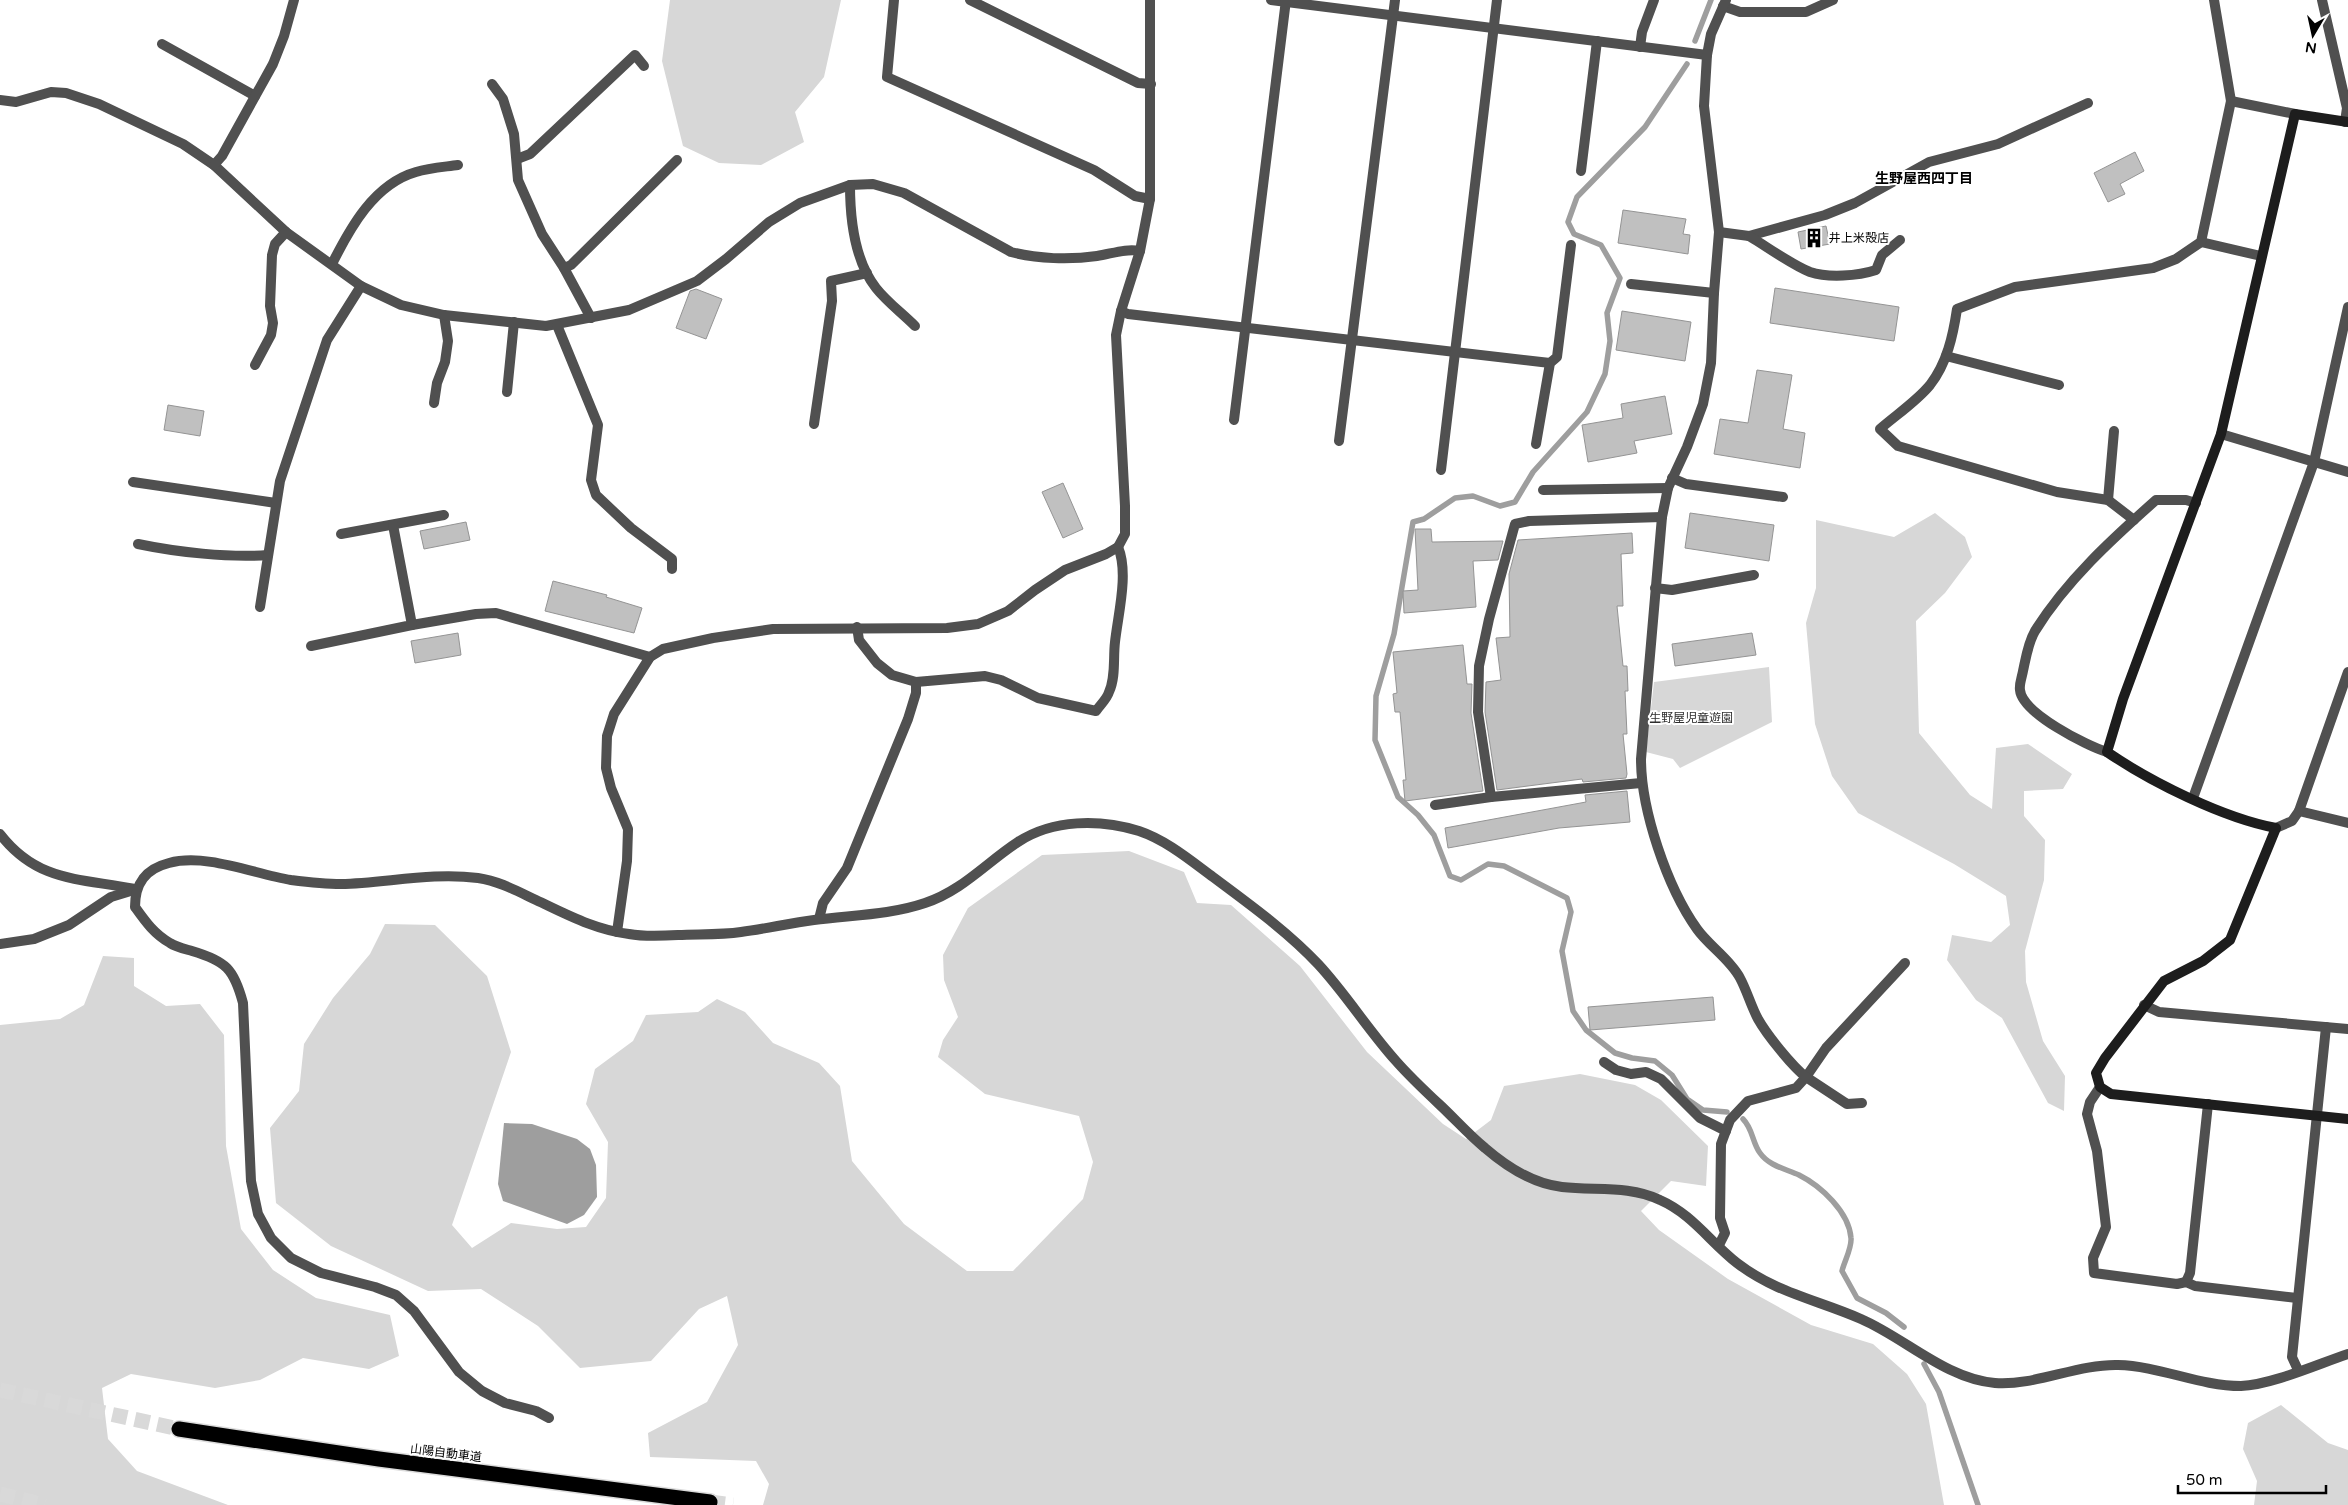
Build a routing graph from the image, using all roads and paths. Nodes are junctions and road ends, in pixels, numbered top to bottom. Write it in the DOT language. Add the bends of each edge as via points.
graph roads {
  1 [pos="294,0"];
  2 [pos="894,0"];
  3 [pos="970,0"];
  4 [pos="1150,0"];
  5 [pos="1271,0"];
  6 [pos="1395,0"];
  7 [pos="1497,0"];
  8 [pos="1654,0"];
  9 [pos="1833,0"];
  10 [pos="2214,0"];
  11 [pos="2322,0"];
  12 [pos="1286,2"];
  13 [pos="1725,3"];
  14 [pos="1393,16"];
  15 [pos="1494,29"];
  16 [pos="1597,41"];
  17 [pos="162,44"];
  18 [pos="1640,46"];
  19 [pos="1707,56"];
  20 [pos="644,66"];
  21 [pos="492,84"];
  22 [pos="1151,84"];
  23 [pos="255,96"];
  24 [pos="0,99"];
  25 [pos="2231,101"];
  26 [pos="2088,103"];
  27 [pos="2295,114"];
  28 [pos="2346,122"];
  29 [pos="517,159"];
  30 [pos="677,160"];
  31 [pos="214,165"];
  32 [pos="458,165"];
  33 [pos="1581,171"];
  34 [pos="850,184"];
  35 [pos="1150,199"];
  36 [pos="286,232"];
  37 [pos="1719,232"];
  38 [pos="1749,236"];
  39 [pos="1900,240"];
  40 [pos="2201,242"];
  41 [pos="1571,245"];
  42 [pos="1140,251"];
  43 [pos="2261,256"];
  44 [pos="332,264"];
  45 [pos="564,268"];
  46 [pos="867,273"];
  47 [pos="1631,284"];
  48 [pos="361,286"];
  49 [pos="1714,293"];
  50 [pos="2348,307"];
  51 [pos="1121,311"];
  52 [pos="444,315"];
  53 [pos="591,318"];
  54 [pos="514,322"];
  55 [pos="557,325"];
  56 [pos="915,326"];
  57 [pos="1246,328"];
  58 [pos="1352,341"];
  59 [pos="1455,353"];
  60 [pos="1946,356"];
  61 [pos="1550,363"];
  62 [pos="255,365"];
  63 [pos="2059,385"];
  64 [pos="507,392"];
  65 [pos="434,403"];
  66 [pos="1234,420"];
  67 [pos="814,424"];
  68 [pos="2114,431"];
  69 [pos="2220,434"];
  70 [pos="1339,441"];
  71 [pos="1536,444"];
  72 [pos="2314,462"];
  73 [pos="1441,470"];
  74 [pos="2348,472"];
  75 [pos="133,482"];
  76 [pos="1670,483"];
  77 [pos="1543,490"];
  78 [pos="1783,497"];
  79 [pos="2108,500"];
  80 [pos="276,503"];
  81 [pos="2196,503"];
  82 [pos="444,515"];
  83 [pos="1662,517"];
  84 [pos="2134,520"];
  85 [pos="393,525"];
  86 [pos="341,534"];
  87 [pos="138,544"];
  88 [pos="1118,547"];
  89 [pos="268,556"];
  90 [pos="672,569"];
  91 [pos="1754,575"];
  92 [pos="1655,588"];
  93 [pos="260,607"];
  94 [pos="412,625"];
  95 [pos="857,627"];
  96 [pos="311,646"];
  97 [pos="650,657"];
  98 [pos="2348,672"];
  99 [pos="916,682"];
  100 [pos="2107,752"];
  101 [pos="1641,783"];
  102 [pos="1491,797"];
  103 [pos="2193,798"];
  104 [pos="1435,805"];
  105 [pos="2299,811"];
  106 [pos="2348,824"];
  107 [pos="2276,828"];
  108 [pos="0,834"];
  109 [pos="135,889"];
  110 [pos="819,919"];
  111 [pos="617,932"];
  112 [pos="0,944"];
  113 [pos="1905,963"];
  114 [pos="2144,1005"];
  115 [pos="2326,1027"];
  116 [pos="2348,1029"];
  117 [pos="1604,1062"];
  118 [pos="1806,1077"];
  119 [pos="2100,1087"];
  120 [pos="1862,1103"];
  121 [pos="2208,1104"];
  122 [pos="2317,1114"];
  123 [pos="2348,1119"];
  124 [pos="1726,1131"];
  125 [pos="1719,1245"];
  126 [pos="2186,1282"];
  127 [pos="2297,1298"];
  128 [pos="2348,1354"];
  129 [pos="2298,1370"];
  130 [pos="549,1418"];
  131 [pos="179,1429"];
  132 [pos="710,1502"];
  1 -- 23 [label="street" via="284,36"];
  2 -- 35 [label="street" via="888,77 1094,170 1135,196"];
  3 -- 22 [label="street" via="1138,83"];
  4 -- 22 [label="street"];
  5 -- 12 [label="street"];
  6 -- 14 [label="street"];
  7 -- 15 [label="street"];
  8 -- 18 [label="street"];
  9 -- 13 [label="street" via="1806,12 1740,12"];
  10 -- 25 [label="street"];
  11 -- 28 [label="street" via="2347,108"];
  12 -- 14 [label="street"];
  12 -- 57 [label="street"];
  13 -- 19 [label="street" via="1711,34"];
  14 -- 15 [label="street"];
  14 -- 58 [label="street"];
  15 -- 16 [label="street"];
  15 -- 59 [label="street"];
  16 -- 18 [label="street"];
  16 -- 33 [label="street"];
  17 -- 23 [label="street"];
  18 -- 19 [label="street"];
  19 -- 37 [label="street" via="1704,106"];
  20 -- 29 [label="street" via="635,55 530,154"];
  21 -- 29 [label="street" via="503,99 514,134"];
  22 -- 35 [label="street"];
  23 -- 31 [label="street"];
  24 -- 31 [label="street" via="16,102 51,92 66,93 99,104 183,144"];
  25 -- 27 [label="street"];
  25 -- 40 [label="street"];
  26 -- 38 [label="street" via="1998,144 1929,162 1855,204"];
  27 -- 28 [label="street"];
  27 -- 43 [label="street"];
  29 -- 45 [label="street" via="518,180 542,234"];
  30 -- 45 [label="street" via="572,265"];
  31 -- 36 [label="street"];
  32 -- 44 [label="street" via="415,172 395,182 370,202"];
  34 -- 42 [label="street" via="873,184 904,193 1011,252 1029,256 1095,256 1132,249"];
  34 -- 46 [label="street" via="854,231"];
  34 -- 53 [label="street" via="800,203 768,222 698,281 629,310"];
  35 -- 42 [label="street"];
  36 -- 44 [label="street"];
  36 -- 62 [label="street" via="275,244 272,255 271,335"];
  37 -- 38 [label="street"];
  37 -- 49 [label="street"];
  38 -- 39 [label="street" via="1810,272 1829,275 1866,274 1876,270 1882,255"];
  40 -- 43 [label="street"];
  40 -- 60 [label="street" via="2176,259 2153,268 2015,286 1957,309"];
  41 -- 61 [label="street" via="1557,357"];
  42 -- 51 [label="street"];
  43 -- 69 [label="street"];
  44 -- 48 [label="street"];
  45 -- 53 [label="street"];
  46 -- 56 [label="street" via="876,288"];
  46 -- 67 [label="street" via="831,281 832,301"];
  47 -- 49 [label="street"];
  48 -- 52 [label="street" via="401,305"];
  48 -- 80 [label="street" via="327,340 280,481"];
  49 -- 76 [label="street" via="1711,363 1703,404"];
  50 -- 72 [label="street"];
  51 -- 57 [label="street"];
  51 -- 88 [label="street" via="1116,335 1125,506 1124,534"];
  52 -- 54 [label="street"];
  52 -- 65 [label="street" via="448,340"];
  53 -- 55 [label="street"];
  54 -- 55 [label="street"];
  54 -- 64 [label="street"];
  55 -- 90 [label="street" via="598,425 591,480 596,496 631,528 662,549 672,559"];
  57 -- 58 [label="street"];
  57 -- 66 [label="street"];
  58 -- 59 [label="street"];
  58 -- 70 [label="street"];
  59 -- 61 [label="street"];
  59 -- 73 [label="street"];
  60 -- 63 [label="street"];
  60 -- 79 [label="street" via="1929,385 1880,429 1898,446 2057,492"];
  61 -- 71 [label="street"];
  68 -- 79 [label="street"];
  69 -- 72 [label="street"];
  69 -- 81 [label="street"];
  72 -- 74 [label="street"];
  72 -- 103 [label="street"];
  75 -- 80 [label="street"];
  76 -- 77 [label="street"];
  76 -- 78 [label="street"];
  76 -- 83 [label="street"];
  79 -- 84 [label="street"];
  80 -- 89 [label="street"];
  81 -- 84 [label="street" via="2156,500"];
  81 -- 100 [label="street" via="2123,699"];
  82 -- 85 [label="street"];
  83 -- 92 [label="street"];
  83 -- 102 [label="street" via="1515,524 1488,619 1479,666 1478,712"];
  84 -- 100 [label="street" via="2070,584 2035,632 2027,651 2020,690 2028,706 2067,734"];
  85 -- 86 [label="street"];
  85 -- 94 [label="street"];
  87 -- 89 [label="street"];
  88 -- 95 [label="street" via="1065,570 1008,612 978,624 947,628"];
  88 -- 99 [label="street" via="1122,555 1121,606 1115,664 1110,692 1096,711 1038,698 985,676"];
  89 -- 93 [label="street"];
  91 -- 92 [label="street" via="1672,590"];
  92 -- 101 [label="street"];
  94 -- 96 [label="street"];
  94 -- 97 [label="street" via="496,613"];
  95 -- 97 [label="street" via="773,629 664,649"];
  95 -- 99 [label="street" via="859,640 877,663 892,675"];
  97 -- 111 [label="street" via="614,714 608,736 606,768 628,829"];
  98 -- 105 [label="street"];
  99 -- 110 [label="street" via="908,719 847,868 823,903"];
  100 -- 103 [label="street"];
  101 -- 102 [label="street"];
  101 -- 118 [label="street" via="1657,844 1678,896 1697,930 1739,976 1759,1021"];
  102 -- 104 [label="street"];
  103 -- 107 [label="street" via="2255,824"];
  105 -- 106 [label="street"];
  105 -- 107 [label="street" via="2292,821"];
  107 -- 114 [label="street" via="2230,940 2203,961 2164,981"];
  108 -- 109 [label="street" via="32,865 63,878"];
  109 -- 111 [label="street" via="147,873 164,863 190,860 293,880 340,884 430,876 478,878 503,884 587,924"];
  109 -- 112 [label="street" via="111,897 69,925 34,939"];
  109 -- 130 [label="street" via="135,907 156,934 172,945 207,956 225,966 237,980 243,1003 251,1181 258,1214 271,1238 291,1258 321,1273 375,1286 396,1295 414,1311 459,1372 482,1391 505,1403"];
  110 -- 111 [label="street" via="738,933 639,936"];
  110 -- 125 [label="street" via="906,909 932,902 963,885 1023,838 1049,828 1074,823 1143,832 1173,848 1252,905 1301,947 1400,1066 1485,1148 1512,1168 1539,1182 1561,1187 1605,1187 1659,1199 1688,1216"];
  113 -- 118 [label="street" via="1826,1048"];
  114 -- 115 [label="street" via="2159,1012"];
  114 -- 119 [label="street" via="2096,1073"];
  115 -- 116 [label="street"];
  115 -- 122 [label="street"];
  117 -- 124 [label="street" via="1616,1070 1631,1074 1646,1072 1661,1079 1700,1118"];
  118 -- 120 [label="street" via="1848,1104"];
  118 -- 124 [label="street" via="1796,1088 1748,1101 1730,1120"];
  119 -- 121 [label="street" via="2111,1094"];
  119 -- 126 [label="street" via="2090,1102 2087,1114 2097,1151 2106,1227 2093,1258 2094,1273 2177,1284"];
  121 -- 122 [label="street"];
  121 -- 126 [label="street" via="2190,1273"];
  122 -- 123 [label="street"];
  122 -- 127 [label="street"];
  124 -- 125 [label="street" via="1721,1144 1720,1218 1725,1233"];
  125 -- 129 [label="street" via="1734,1260 1768,1283 1810,1302 1864,1320 1969,1377 1996,1383 2020,1382 2094,1366 2120,1365 2239,1386 2264,1383"];
  126 -- 127 [label="street" via="2195,1286"];
  127 -- 129 [label="street" via="2292,1357"];
  128 -- 129 [label="street"];
  131 -- 132 [label="highway, 山陽自動車道"];
}
